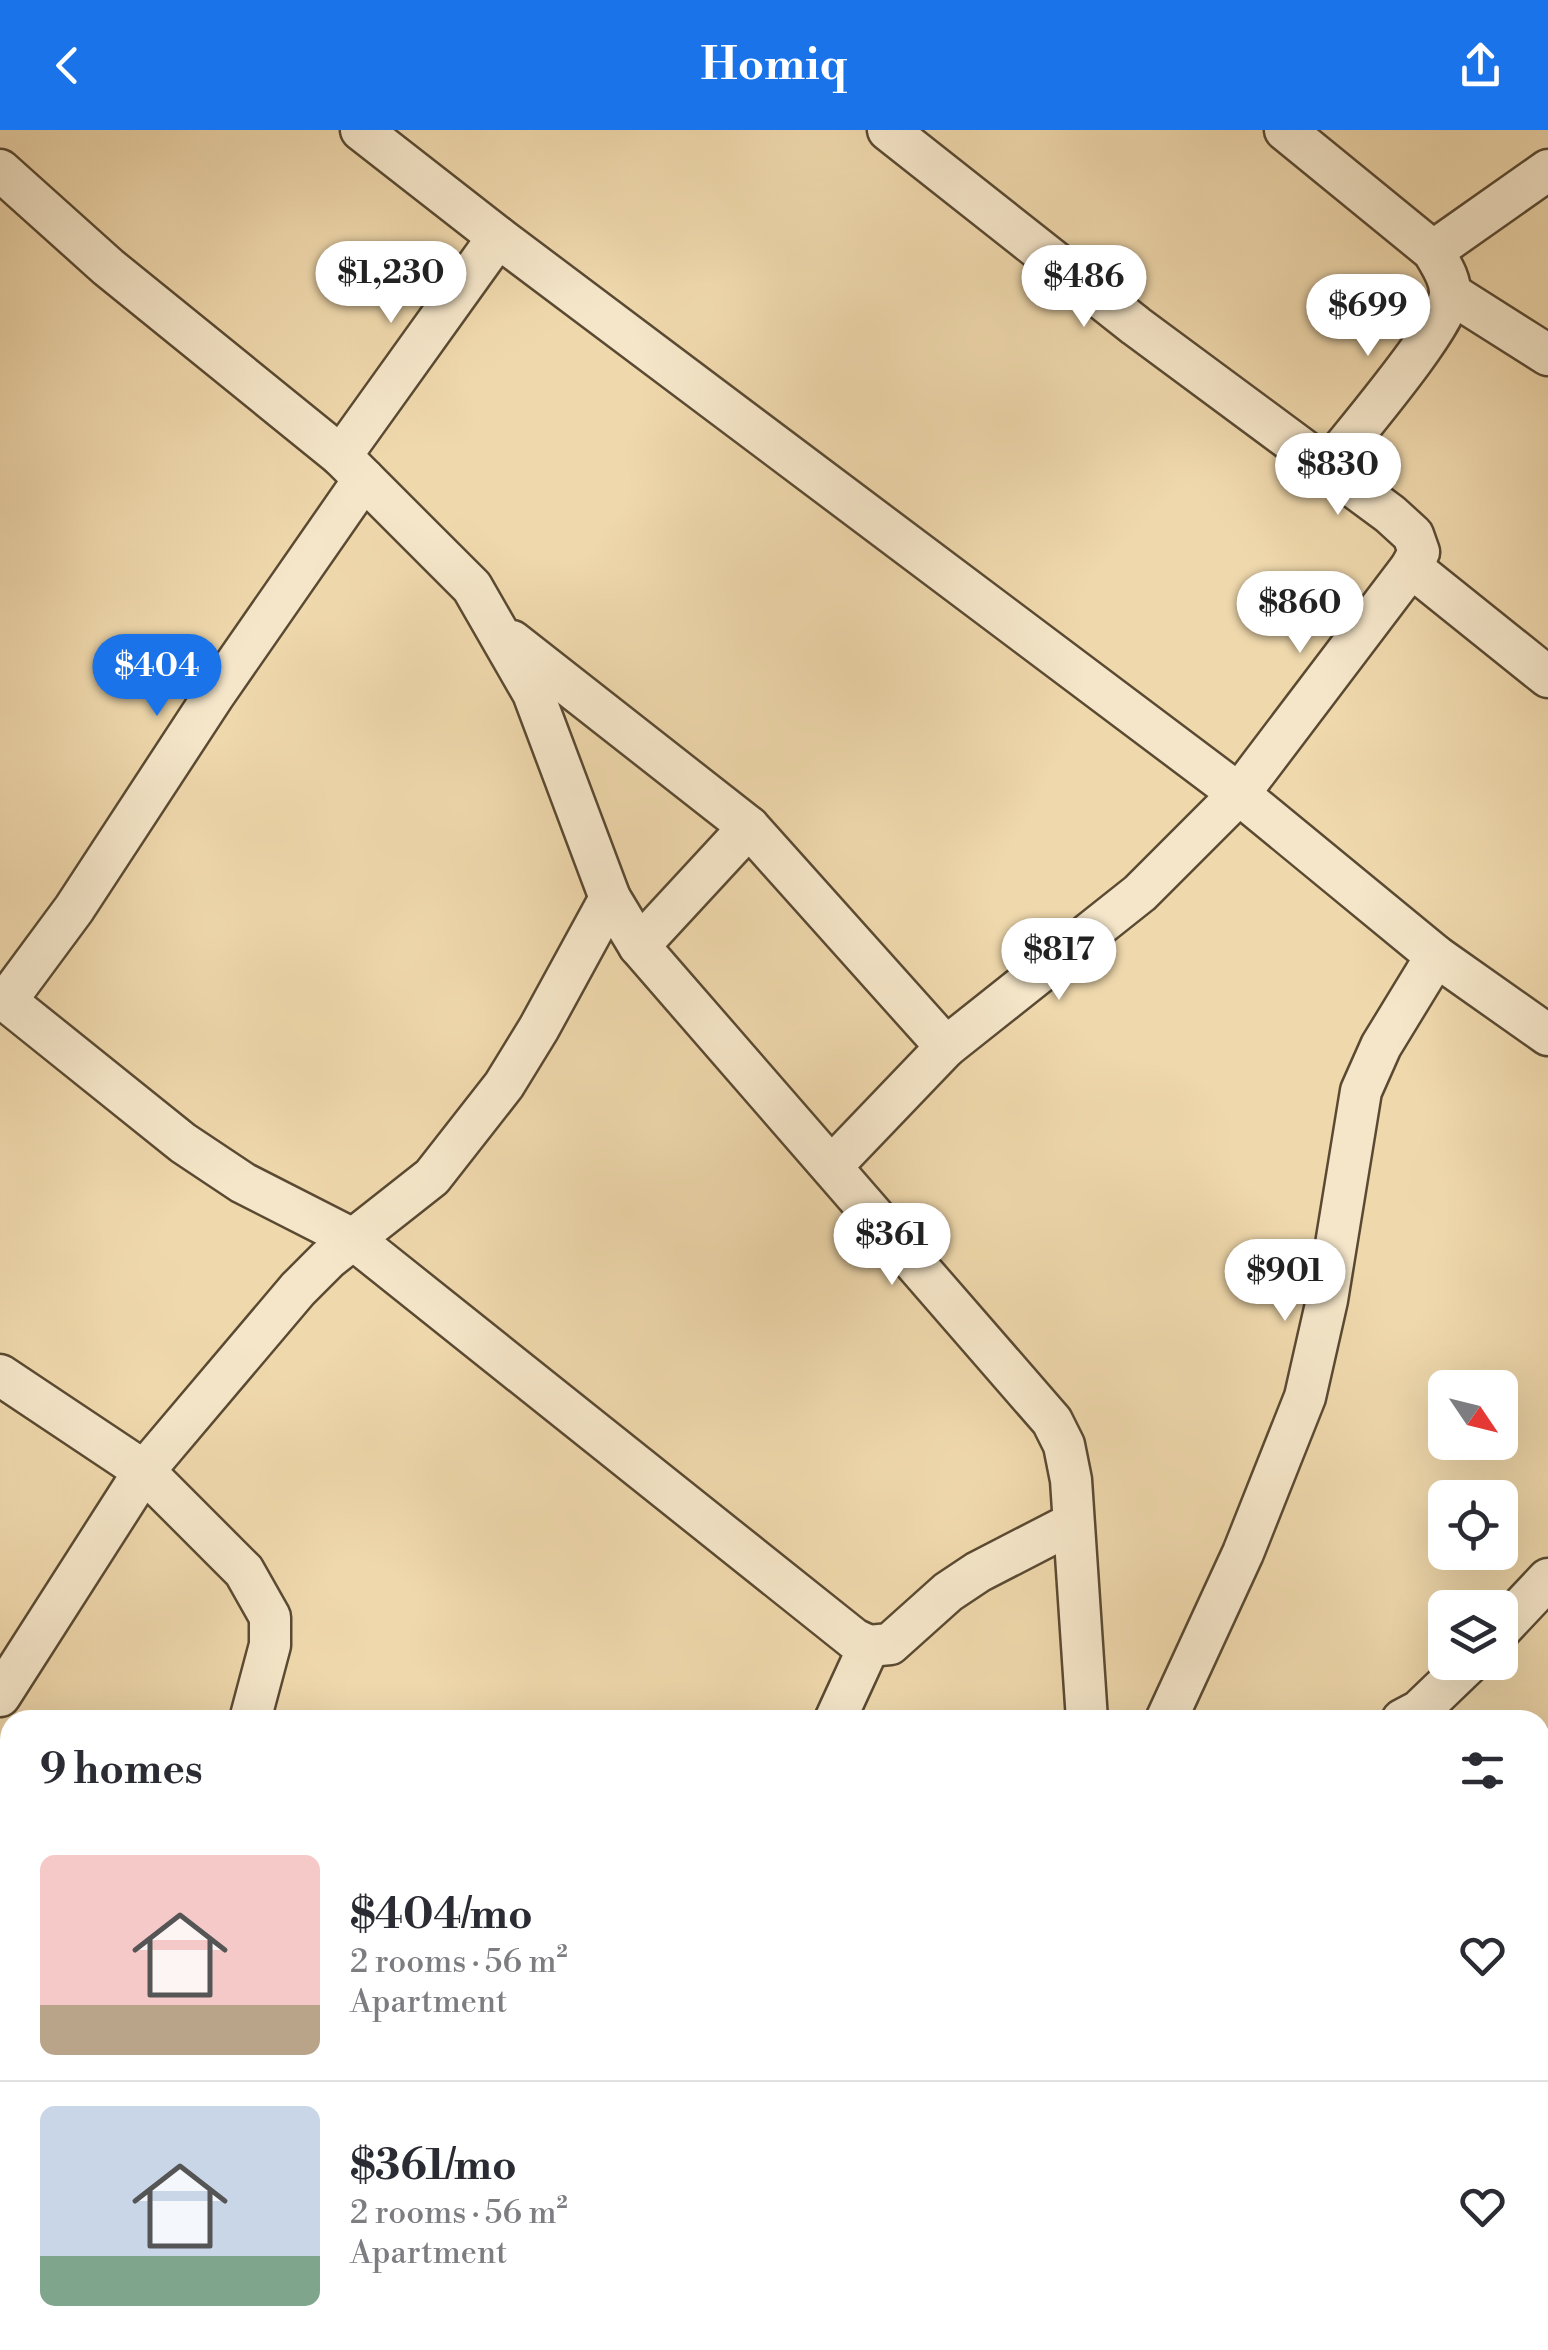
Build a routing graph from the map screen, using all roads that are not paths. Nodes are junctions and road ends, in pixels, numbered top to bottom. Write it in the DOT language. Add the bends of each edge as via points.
graph roads {
  1 [pos="361,130"];
  2 [pos="888,130"];
  3 [pos="1285,130"];
  4 [pos="0,170"];
  5 [pos="1548,170"];
  6 [pos="498,237"];
  7 [pos="1433,251"];
  8 [pos="1450,293"];
  9 [pos="1548,356"];
  10 [pos="1328,466"];
  11 [pos="353,467"];
  12 [pos="1411,567"];
  13 [pos="498,630"];
  14 [pos="1548,677"];
  15 [pos="1239,794"];
  16 [pos="749,827"];
  17 [pos="610,898"];
  18 [pos="639,946"];
  19 [pos="1436,956"];
  20 [pos="3,998"];
  21 [pos="1548,1035"];
  22 [pos="946,1047"];
  23 [pos="832,1166"];
  24 [pos="354,1238"];
  25 [pos="0,1374"];
  26 [pos="144,1470"];
  27 [pos="1073,1523"];
  28 [pos="1548,1579"];
  29 [pos="1518,1611"];
  30 [pos="869,1646"];
  31 [pos="1452,1680"];
  32 [pos="0,1696"];
  33 [pos="253,1710"];
  34 [pos="840,1710"];
  35 [pos="1086,1710"];
  36 [pos="1171,1710"];
  37 [pos="1421,1710"];
  1 -- 6 [label="street"];
  2 -- 10 [label="street" via="1136,326"];
  3 -- 7 [label="street"];
  4 -- 11 [label="street" via="108,268"];
  5 -- 7 [label="street"];
  6 -- 11 [label="street"];
  6 -- 15 [label="street"];
  7 -- 8 [label="street"];
  8 -- 9 [label="street"];
  8 -- 10 [label="street" via="1436,328"];
  10 -- 12 [label="street" via="1413,535 1419,552"];
  11 -- 13 [label="street" via="472,587"];
  11 -- 20 [label="street" via="74,909"];
  12 -- 14 [label="street"];
  12 -- 15 [label="street"];
  13 -- 16 [label="street"];
  13 -- 17 [label="street" via="533,693"];
  15 -- 19 [label="street"];
  15 -- 22 [label="street" via="1140,893"];
  16 -- 18 [label="street"];
  16 -- 22 [label="street"];
  17 -- 18 [label="street"];
  17 -- 24 [label="street" via="504,1085 432,1177"];
  18 -- 23 [label="street"];
  19 -- 21 [label="street"];
  19 -- 36 [label="street" via="1361,1091 1306,1396"];
  20 -- 24 [label="street" via="183,1143 243,1183"];
  22 -- 23 [label="street"];
  23 -- 27 [label="street" via="1052,1421 1064,1445"];
  24 -- 26 [label="street" via="298,1289"];
  24 -- 30 [label="street" via="840,1630"];
  25 -- 26 [label="street"];
  26 -- 32 [label="street"];
  26 -- 33 [label="street" via="244,1571 270,1617 270,1645"];
  27 -- 30 [label="street" via="978,1572 890,1644"];
  27 -- 35 [label="street"];
  28 -- 29 [label="street"];
  30 -- 34 [label="street"];
  31 -- 37 [label="street"];
}
